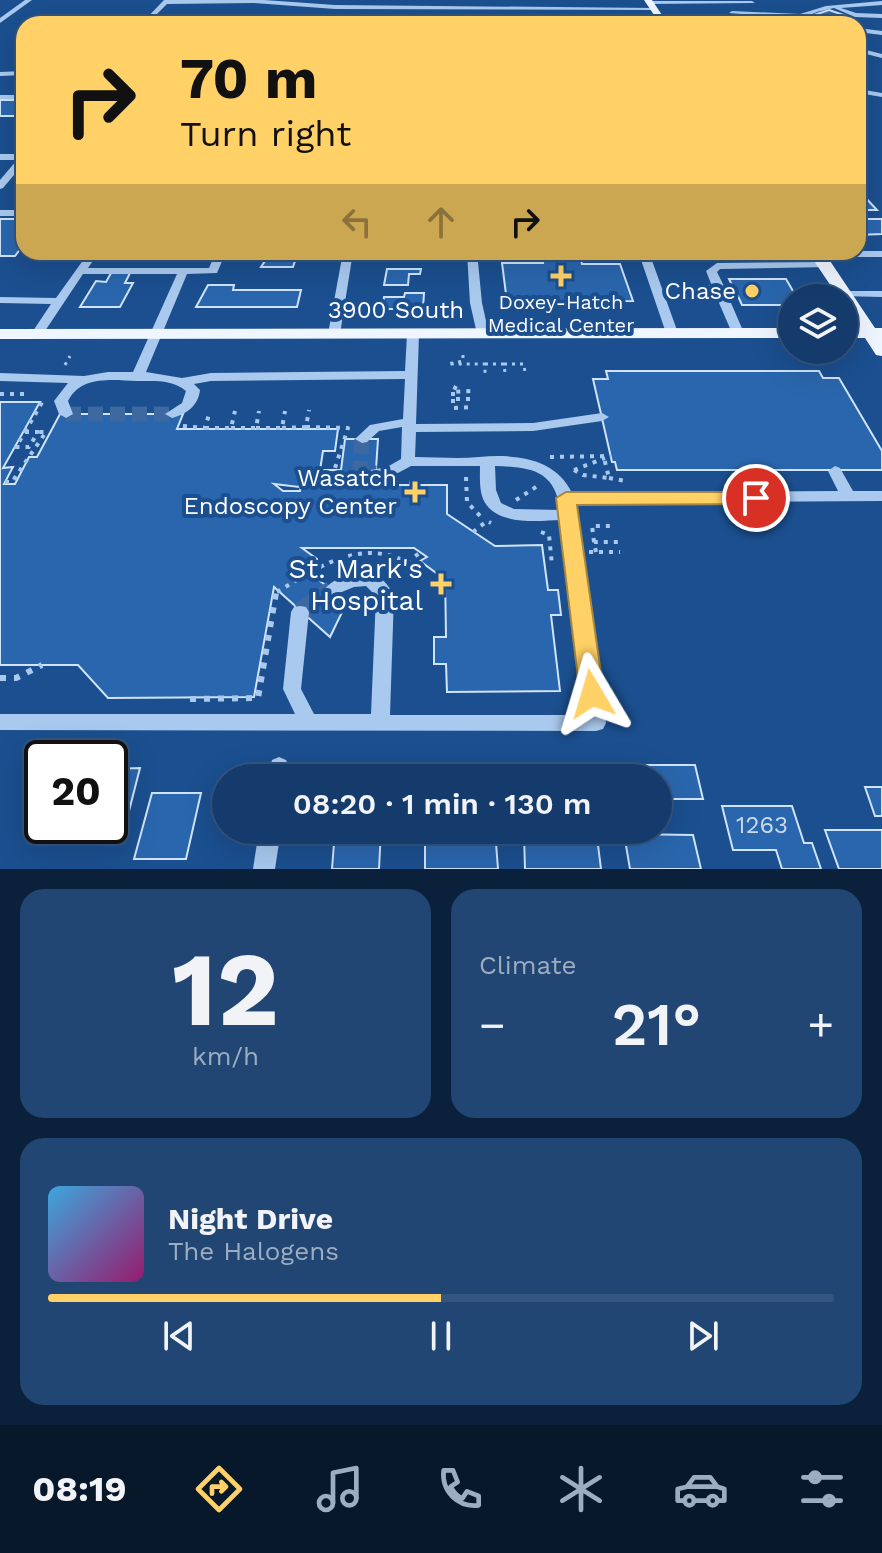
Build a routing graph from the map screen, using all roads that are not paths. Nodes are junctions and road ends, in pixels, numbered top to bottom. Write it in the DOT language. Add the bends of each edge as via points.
graph roads {
  1 [pos="29,0"];
  2 [pos="166,1"];
  3 [pos="712,1"];
  4 [pos="752,3"];
  5 [pos="882,3"];
  6 [pos="833,7"];
  7 [pos="655,10"];
  8 [pos="152,16"];
  9 [pos="712,16"];
  10 [pos="809,16"];
  11 [pos="882,16"];
  12 [pos="0,21"];
  13 [pos="866,31"];
  14 [pos="871,32"];
  15 [pos="882,33"];
  16 [pos="866,38"];
  17 [pos="16,167"];
  18 [pos="0,186"];
  19 [pos="88,260"];
  20 [pos="218,260"];
  21 [pos="347,260"];
  22 [pos="473,260"];
  23 [pos="646,260"];
  24 [pos="785,260"];
  25 [pos="821,260"];
  26 [pos="80,271"];
  27 [pos="183,272"];
  28 [pos="837,284"];
  29 [pos="858,294"];
  30 [pos="882,294"];
  31 [pos="0,300"];
  32 [pos="59,301"];
  33 [pos="858,311"];
  34 [pos="672,333"];
  35 [pos="738,333"];
  36 [pos="778,333"];
  37 [pos="876,333"];
  38 [pos="0,334"];
  39 [pos="37,334"];
  40 [pos="157,334"];
  41 [pos="334,334"];
  42 [pos="413,334"];
  43 [pos="483,334"];
  44 [pos="882,351"];
  45 [pos="412,375"];
  46 [pos="0,377"];
  47 [pos="137,377"];
  48 [pos="84,380"];
  49 [pos="186,381"];
  50 [pos="66,414"];
  51 [pos="179,417"];
  52 [pos="602,417"];
  53 [pos="410,425"];
  54 [pos="362,439"];
  55 [pos="487,460"];
  56 [pos="408,461"];
  57 [pos="835,471"];
  58 [pos="376,473"];
  59 [pos="882,496"];
  60 [pos="849,497"];
  61 [pos="568,507"];
  62 [pos="332,590"];
  63 [pos="300,612"];
  64 [pos="0,722"];
  65 [pos="308,722"];
  66 [pos="380,722"];
  67 [pos="268,844"];
  68 [pos="264,869"];
  1 -- 12 [label="street"];
  2 -- 7 [label="street"];
  2 -- 8 [label="street"];
  3 -- 4 [label="street"];
  3 -- 7 [label="street"];
  5 -- 6 [label="street"];
  6 -- 10 [label="street"];
  6 -- 11 [label="street"];
  7 -- 9 [label="street"];
  13 -- 14 [label="street"];
  14 -- 15 [label="street"];
  14 -- 16 [label="street"];
  17 -- 18 [label="street"];
  19 -- 26 [label="street"];
  20 -- 27 [label="street" via="213,271"];
  21 -- 41 [label="street"];
  22 -- 43 [label="street"];
  23 -- 34 [label="street"];
  24 -- 35 [label="street" via="717,266 711,271"];
  25 -- 28 [label="main road"];
  26 -- 27 [label="street"];
  26 -- 32 [label="street"];
  27 -- 40 [label="street"];
  29 -- 30 [label="street"];
  31 -- 32 [label="street"];
  32 -- 39 [label="street"];
  33 -- 37 [label="main road"];
  34 -- 35 [label="main road, 3900 South"];
  34 -- 43 [label="main road, 3900 South"];
  35 -- 36 [label="main road, 3900 South"];
  37 -- 44 [label="main road"];
  38 -- 39 [label="main road, 3900 South"];
  39 -- 40 [label="main road, 3900 South"];
  40 -- 41 [label="main road, 3900 South"];
  40 -- 47 [label="street"];
  41 -- 42 [label="main road, 3900 South"];
  42 -- 43 [label="main road, 3900 South"];
  42 -- 45 [label="street"];
  45 -- 49 [label="street"];
  45 -- 53 [label="street"];
  46 -- 48 [label="street"];
  47 -- 48 [label="street"];
  47 -- 49 [label="street"];
  48 -- 50 [label="street" via="65,392 61,401"];
  49 -- 51 [label="street" via="193,390 191,401"];
  52 -- 53 [label="street" via="547,426"];
  53 -- 54 [label="street" via="375,428"];
  53 -- 56 [label="street"];
  55 -- 56 [label="street"];
  55 -- 61 [label="street" via="538,467 560,482"];
  55 -- 61 [label="street" via="495,505 513,515"];
  56 -- 58 [label="street"];
  57 -- 60 [label="street"];
  59 -- 60 [label="street"];
  60 -- 61 [label="street"];
  61 -- 66 [label="street" via="596,723"];
  62 -- 66 [label="street" via="363,579 385,595"];
  63 -- 65 [label="street" via="292,689"];
  64 -- 65 [label="street"];
  65 -- 66 [label="street"];
  67 -- 68 [label="street"];
}
